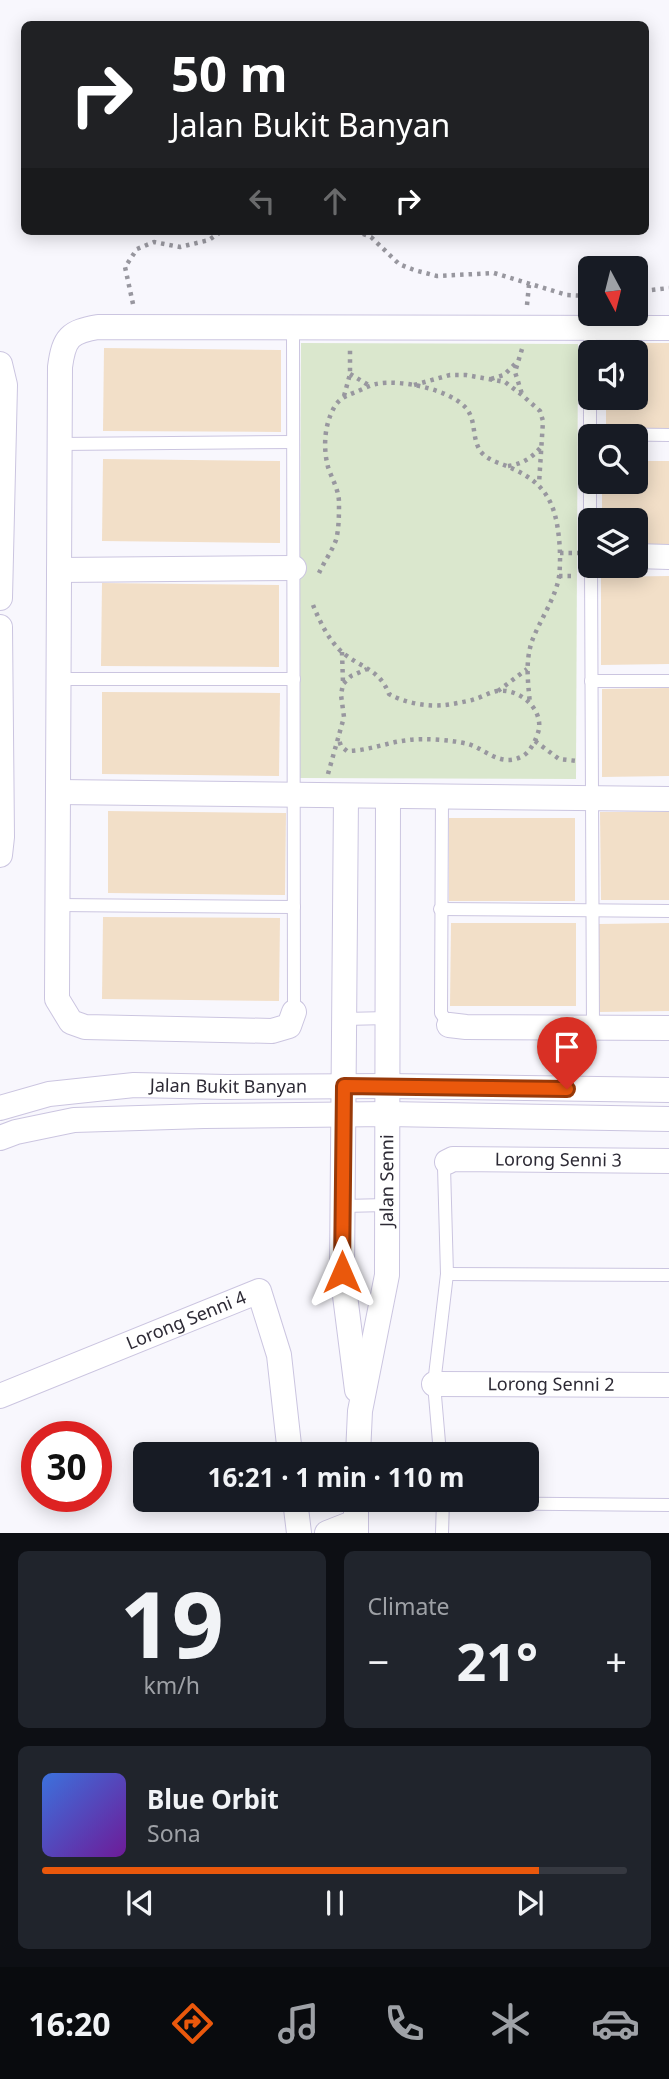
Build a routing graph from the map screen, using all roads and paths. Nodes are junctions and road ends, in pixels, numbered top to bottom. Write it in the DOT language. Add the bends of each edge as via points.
graph roads {
  1 [pos="216,235"];
  2 [pos="366,235"];
  3 [pos="669,288"];
  4 [pos="648,290"];
  5 [pos="578,295"];
  6 [pos="135,327"];
  7 [pos="293,327"];
  8 [pos="349,327"];
  9 [pos="525,328"];
  10 [pos="590,328"];
  11 [pos="669,328"];
  12 [pos="590,340"];
  13 [pos="517,362"];
  14 [pos="0,364"];
  15 [pos="350,374"];
  16 [pos="490,379"];
  17 [pos="413,385"];
  18 [pos="370,386"];
  19 [pos="522,395"];
  20 [pos="344,397"];
  21 [pos="648,435"];
  22 [pos="669,435"];
  23 [pos="293,442"];
  24 [pos="59,444"];
  25 [pos="542,447"];
  26 [pos="507,466"];
  27 [pos="539,485"];
  28 [pos="648,556"];
  29 [pos="669,556"];
  30 [pos="294,568"];
  31 [pos="59,570"];
  32 [pos="591,578"];
  33 [pos="314,584"];
  34 [pos="0,598"];
  35 [pos="312,603"];
  36 [pos="0,627"];
  37 [pos="342,652"];
  38 [pos="367,669"];
  39 [pos="527,669"];
  40 [pos="294,679"];
  41 [pos="59,680"];
  42 [pos="591,681"];
  43 [pos="669,681"];
  44 [pos="343,684"];
  45 [pos="497,691"];
  46 [pos="530,704"];
  47 [pos="338,737"];
  48 [pos="535,741"];
  49 [pos="592,763"];
  50 [pos="58,792"];
  51 [pos="294,795"];
  52 [pos="334,795"];
  53 [pos="388,796"];
  54 [pos="442,796"];
  55 [pos="592,798"];
  56 [pos="669,799"];
  57 [pos="0,855"];
  58 [pos="58,905"];
  59 [pos="294,907"];
  60 [pos="440,909"];
  61 [pos="592,911"];
  62 [pos="669,911"];
  63 [pos="295,1012"];
  64 [pos="387,1018"];
  65 [pos="344,1019"];
  66 [pos="449,1025"];
  67 [pos="593,1028"];
  68 [pos="669,1028"];
  69 [pos="344,1086"];
  70 [pos="388,1086"];
  71 [pos="669,1090"];
  72 [pos="0,1108"];
  73 [pos="388,1114"];
  74 [pos="343,1115"];
  75 [pos="669,1119"];
  76 [pos="0,1138"];
  77 [pos="669,1161"];
  78 [pos="447,1162"];
  79 [pos="387,1205"];
  80 [pos="343,1206"];
  81 [pos="447,1274"];
  82 [pos="669,1275"];
  83 [pos="434,1384"];
  84 [pos="669,1385"];
  85 [pos="0,1396"];
  86 [pos="360,1411"];
  87 [pos="289,1442"];
  88 [pos="359,1442"];
  89 [pos="439,1442"];
  90 [pos="539,1503"];
  91 [pos="669,1505"];
  92 [pos="296,1512"];
  93 [pos="443,1512"];
  94 [pos="356,1518"];
  95 [pos="299,1533"];
  96 [pos="327,1533"];
  97 [pos="442,1533"];
  1 -- 6 [label="path" via="180,247 155,242 137,249 125,267"];
  2 -- 5 [label="path" via="398,264 414,270 437,276 494,273"];
  3 -- 4 [label="path"];
  6 -- 7 [label="street"];
  6 -- 24 [label="street" via="88,328 68,338 60,366"];
  7 -- 8 [label="street"];
  7 -- 23 [label="lane"];
  8 -- 9 [label="street"];
  8 -- 15 [label="path"];
  9 -- 10 [label="street"];
  9 -- 13 [label="path"];
  10 -- 11 [label="street"];
  10 -- 12 [label="lane"];
  13 -- 16 [label="path" via="504,375"];
  13 -- 19 [label="path"];
  14 -- 34 [label="street" via="5,385"];
  15 -- 18 [label="path"];
  15 -- 20 [label="path"];
  16 -- 17 [label="path" via="450,375"];
  16 -- 19 [label="path" via="505,382"];
  17 -- 18 [label="path"];
  17 -- 26 [label="path" via="440,391 466,408 481,452"];
  18 -- 20 [label="path"];
  19 -- 25 [label="path" via="540,411"];
  20 -- 33 [label="path" via="335,405 326,439 339,501 336,540"];
  21 -- 22 [label="lane"];
  23 -- 24 [label="lane"];
  23 -- 30 [label="lane"];
  24 -- 31 [label="street"];
  25 -- 26 [label="path" via="526,461"];
  25 -- 27 [label="path"];
  26 -- 27 [label="path"];
  27 -- 39 [label="path" via="551,502 557,524 559,579 532,642"];
  28 -- 29 [label="street"];
  30 -- 31 [label="street"];
  30 -- 40 [label="lane"];
  31 -- 41 [label="street"];
  32 -- 42 [label="lane"];
  35 -- 37 [label="path"];
  36 -- 57 [label="street"];
  37 -- 38 [label="path"];
  37 -- 44 [label="path"];
  38 -- 44 [label="path"];
  38 -- 45 [label="path" via="384,680 389,694 421,704 444,705"];
  39 -- 45 [label="path"];
  39 -- 46 [label="path"];
  40 -- 41 [label="lane"];
  40 -- 51 [label="lane"];
  41 -- 50 [label="street"];
  42 -- 43 [label="lane"];
  42 -- 49 [label="lane"];
  44 -- 47 [label="path" via="344,717"];
  45 -- 46 [label="path"];
  46 -- 48 [label="path" via="539,718"];
  47 -- 48 [label="path" via="346,751 411,739 469,744 492,757 509,759 523,755"];
  47 -- 52 [label="path"];
  48 -- 49 [label="path" via="559,759"];
  49 -- 55 [label="lane"];
  50 -- 51 [label="street"];
  50 -- 58 [label="street"];
  51 -- 52 [label="street"];
  51 -- 59 [label="lane"];
  52 -- 53 [label="street"];
  52 -- 65 [label="street, Jalan Senni"];
  53 -- 54 [label="street"];
  53 -- 64 [label="street, Jalan Senni"];
  54 -- 55 [label="street"];
  54 -- 60 [label="lane"];
  55 -- 56 [label="street"];
  55 -- 61 [label="lane"];
  58 -- 59 [label="lane"];
  58 -- 63 [label="street" via="57,999 71,1022 85,1027 272,1031 289,1026"];
  59 -- 63 [label="lane"];
  60 -- 61 [label="lane"];
  60 -- 66 [label="lane" via="440,1013"];
  61 -- 62 [label="lane"];
  61 -- 67 [label="lane"];
  64 -- 65 [label="lane"];
  64 -- 70 [label="street, Jalan Senni"];
  65 -- 69 [label="street, Jalan Senni"];
  66 -- 67 [label="street"];
  67 -- 68 [label="street"];
  69 -- 70 [label="street, Jalan Bukit Banyan"];
  69 -- 72 [label="street, Jalan Bukit Banyan" via="134,1085 49,1094"];
  69 -- 74 [label="street, Jalan Senni"];
  70 -- 71 [label="street, Jalan Bukit Banyan"];
  70 -- 73 [label="street, Jalan Senni"];
  73 -- 74 [label="street, Jalan Bukit Banyan"];
  73 -- 75 [label="street, Jalan Bukit Banyan"];
  73 -- 79 [label="street, Jalan Senni"];
  74 -- 76 [label="street, Jalan Bukit Banyan" via="74,1121"];
  74 -- 80 [label="street, Jalan Senni"];
  77 -- 78 [label="street, Lorong Senni 3"];
  78 -- 81 [label="lane"];
  79 -- 80 [label="lane"];
  79 -- 86 [label="street, Jalan Senni" via="387,1275"];
  80 -- 86 [label="street, Jalan Senni" via="342,1272"];
  81 -- 82 [label="lane"];
  81 -- 83 [label="lane"];
  83 -- 84 [label="street, Lorong Senni 2"];
  83 -- 89 [label="lane"];
  85 -- 87 [label="street, Lorong Senni 4" via="259,1291 279,1354"];
  86 -- 88 [label="street, Jalan Senni"];
  90 -- 91 [label="lane"];
  92 -- 95 [label="street"];
  93 -- 97 [label="lane"];
  94 -- 96 [label="street"];
}
